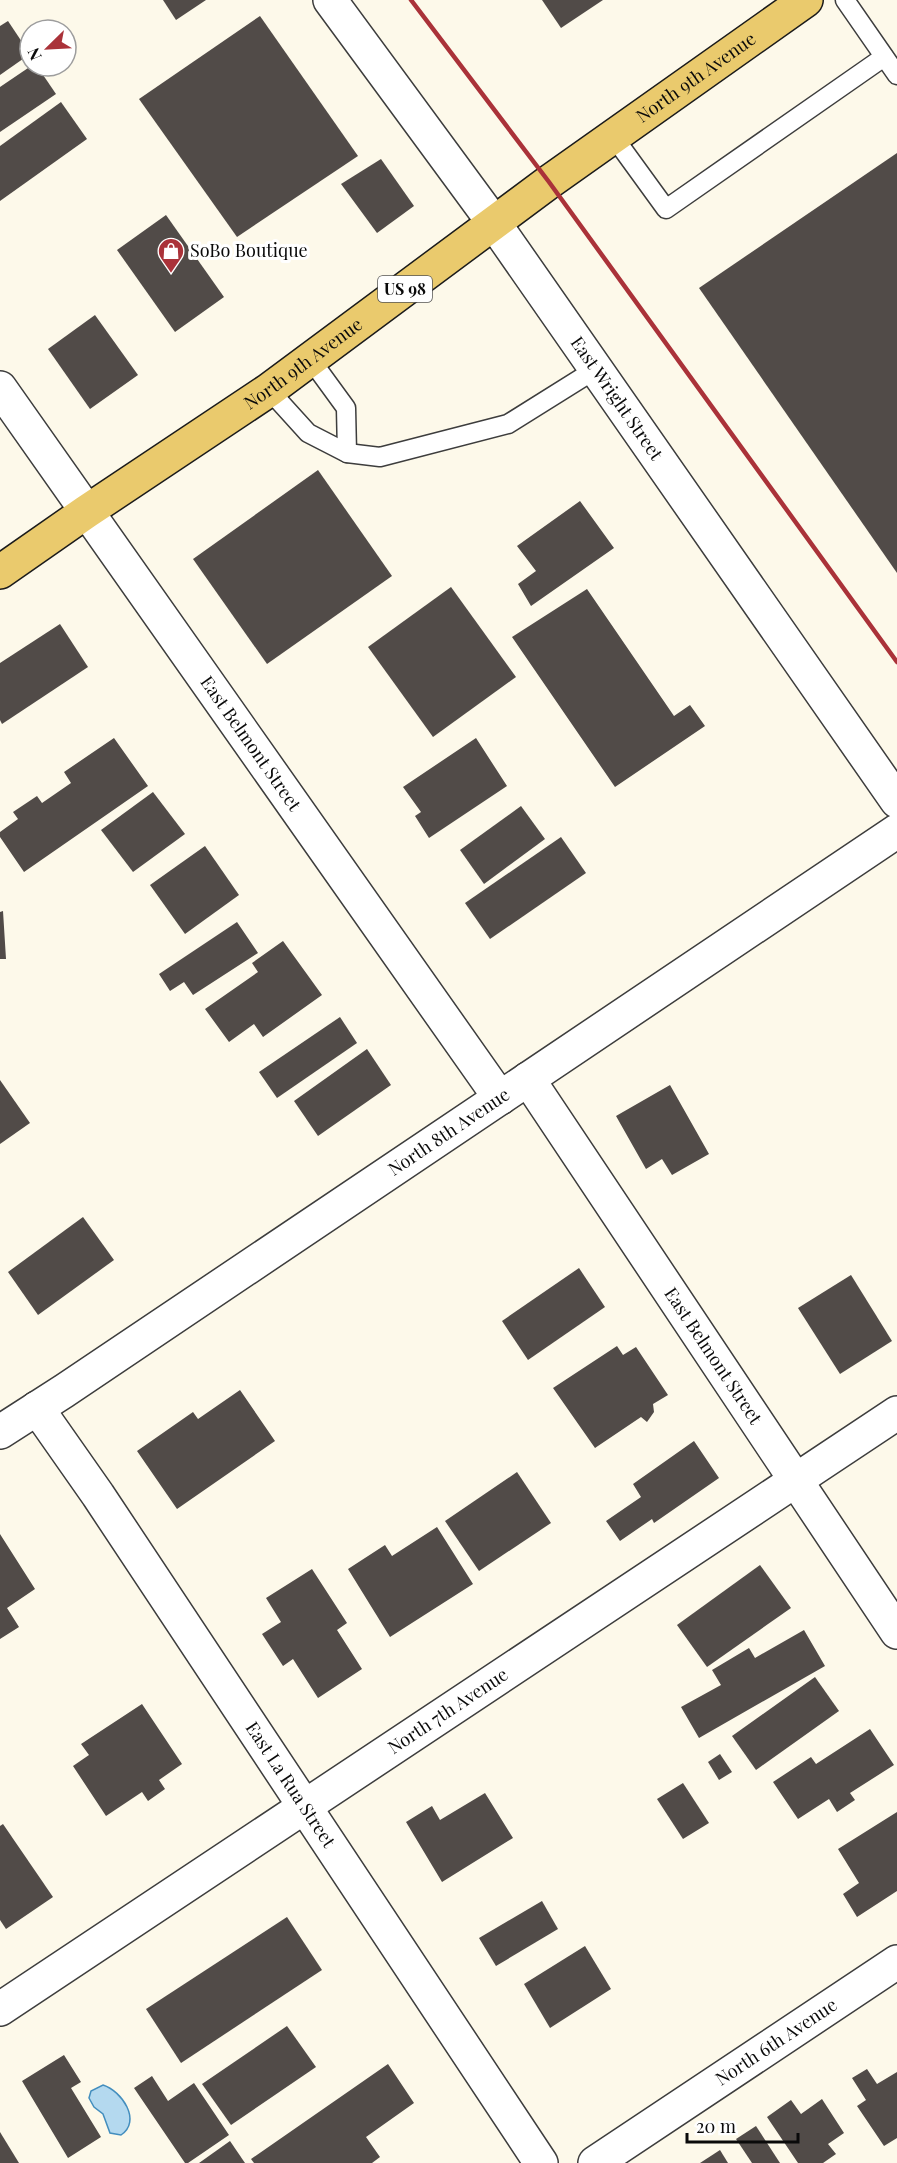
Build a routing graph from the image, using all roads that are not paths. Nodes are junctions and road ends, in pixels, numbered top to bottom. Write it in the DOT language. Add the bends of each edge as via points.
graph roads {
  1 [pos="330,0"];
  2 [pos="806,0"];
  3 [pos="845,0"];
  4 [pos="884,57"];
  5 [pos="897,75"];
  6 [pos="613,136"];
  7 [pos="494,223"];
  8 [pos="311,360"];
  9 [pos="596,369"];
  10 [pos="0,388"];
  11 [pos="269,390"];
  12 [pos="346,453"];
  13 [pos="86,512"];
  14 [pos="0,572"];
  15 [pos="897,801"];
  16 [pos="897,831"];
  17 [pos="528,1079"];
  18 [pos="500,1098"];
  19 [pos="37,1408"];
  20 [pos="897,1413"];
  21 [pos="3,1424"];
  22 [pos="796,1480"];
  23 [pos="897,1632"];
  24 [pos="306,1806"];
  25 [pos="897,1962"];
  26 [pos="0,2009"];
  27 [pos="541,2163"];
  28 [pos="595,2163"];
  1 -- 7 [label="street, East Wright Street"];
  2 -- 6 [label="main road, North 9th Avenue / US 98"];
  3 -- 4 [label="lane"];
  4 -- 5 [label="lane"];
  4 -- 6 [label="lane" via="666,209"];
  6 -- 7 [label="main road, North 9th Avenue / US 98"];
  7 -- 8 [label="main road, North 9th Avenue / US 98"];
  7 -- 9 [label="street, East Wright Street"];
  8 -- 11 [label="main road, North 9th Avenue / US 98"];
  8 -- 12 [label="lane" via="346,408"];
  9 -- 12 [label="lane" via="508,424 380,457"];
  9 -- 15 [label="street, East Wright Street"];
  10 -- 13 [label="street, East Belmont Street"];
  11 -- 12 [label="lane" via="308,433"];
  11 -- 13 [label="main road, North 9th Avenue / US 98"];
  13 -- 14 [label="main road, North 9th Avenue / US 98"];
  13 -- 18 [label="street, East Belmont Street"];
  16 -- 17 [label="street, North 8th Avenue"];
  17 -- 18 [label="street, North 8th Avenue"];
  17 -- 22 [label="street, East Belmont Street"];
  18 -- 19 [label="street, North 8th Avenue"];
  19 -- 21 [label="street, North 8th Avenue"];
  19 -- 24 [label="street, East La Rua Street"];
  20 -- 22 [label="street, North 7th Avenue"];
  22 -- 23 [label="street, East Belmont Street"];
  22 -- 24 [label="street, North 7th Avenue"];
  24 -- 26 [label="street, North 7th Avenue"];
  24 -- 27 [label="street, East La Rua Street"];
  25 -- 28 [label="street, North 6th Avenue"];
}
